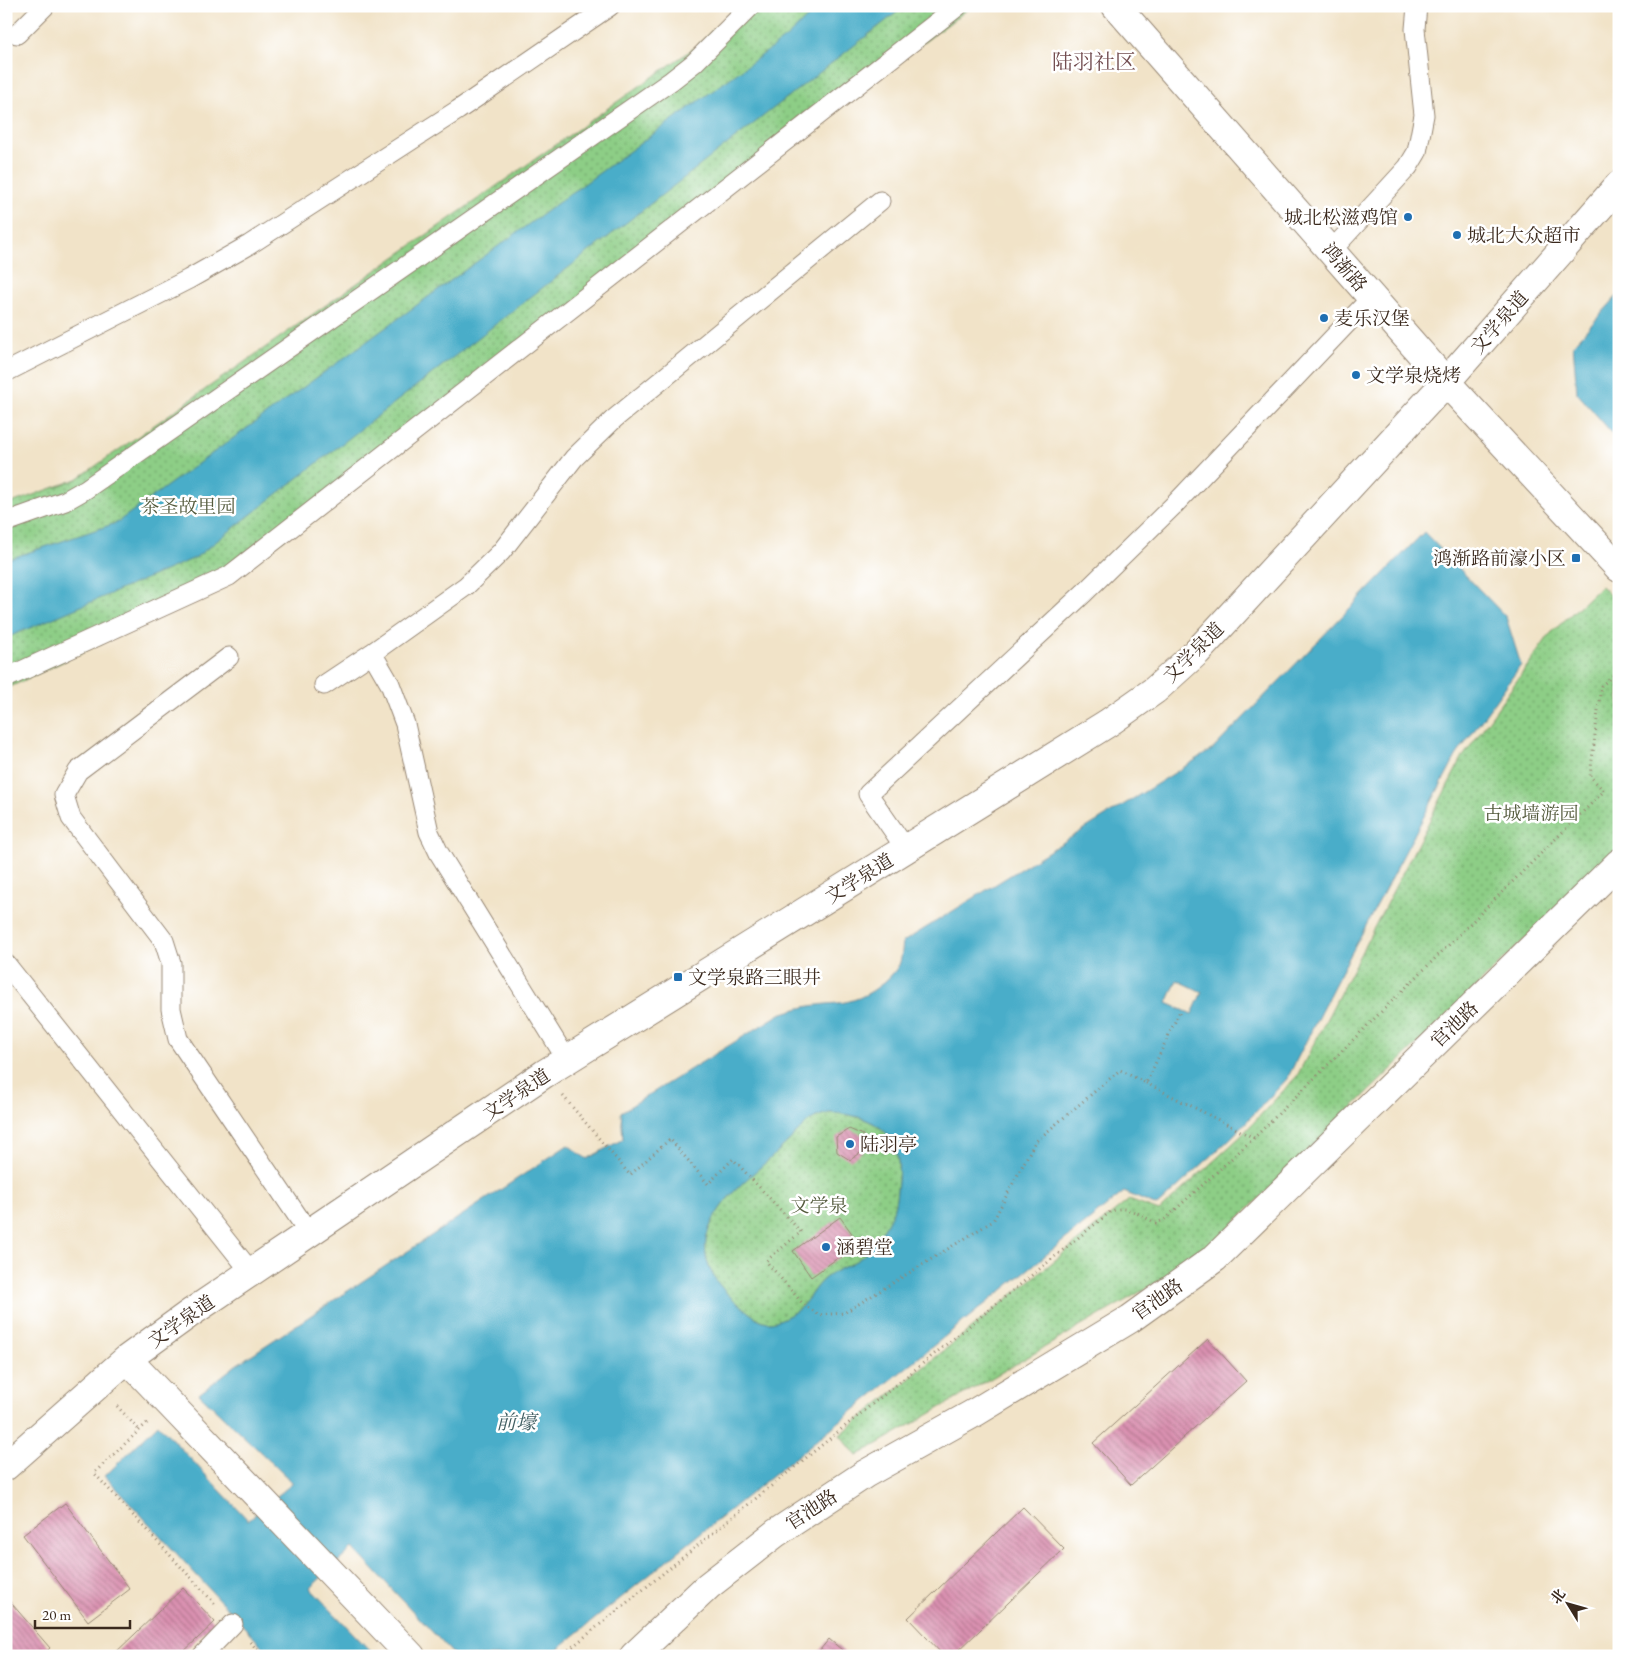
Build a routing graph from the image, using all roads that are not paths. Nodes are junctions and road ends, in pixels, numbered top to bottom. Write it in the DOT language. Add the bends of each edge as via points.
graph roads {
  1 [pos="45,6"];
  2 [pos="610,6"];
  3 [pos="751,6"];
  4 [pos="958,6"];
  5 [pos="1116,6"];
  6 [pos="1417,6"];
  7 [pos="17,34"];
  8 [pos="1619,185"];
  9 [pos="880,201"];
  10 [pos="1332,251"];
  11 [pos="1372,297"];
  12 [pos="6,372"];
  13 [pos="1446,382"];
  14 [pos="6,522"];
  15 [pos="1619,568"];
  16 [pos="372,654"];
  17 [pos="229,657"];
  18 [pos="6,678"];
  19 [pos="324,685"];
  20 [pos="906,849"];
  21 [pos="1619,863"];
  22 [pos="6,964"];
  23 [pos="567,1060"];
  24 [pos="309,1233"];
  25 [pos="251,1272"];
  26 [pos="127,1359"];
  27 [pos="6,1466"];
  28 [pos="234,1624"];
  29 [pos="202,1656"];
  30 [pos="411,1656"];
  31 [pos="634,1656"];
  1 -- 7 [label="lane"];
  2 -- 12 [label="lane" via="458,110 249,245 190,279"];
  3 -- 14 [label="lane" via="694,63 671,81 94,483 65,501"];
  4 -- 18 [label="lane" via="229,576"];
  5 -- 10 [label="street, 鸿渐路"];
  6 -- 10 [label="lane" via="1424,115 1417,152 1408,167"];
  8 -- 13 [label="street, 文学泉道"];
  9 -- 16 [label="lane" via="614,419 574,458 501,552 466,586"];
  10 -- 11 [label="street, 鸿渐路"];
  11 -- 13 [label="street, 鸿渐路"];
  11 -- 20 [label="lane" via="1175,504 868,794"];
  13 -- 15 [label="street, 鸿渐路"];
  13 -- 20 [label="street, 文学泉道" via="1197,652 1155,690 1108,723"];
  16 -- 19 [label="lane"];
  16 -- 23 [label="lane" via="390,684 405,724 429,832 439,853"];
  17 -- 24 [label="lane" via="78,770 64,795 71,818 164,941 171,963 171,1009 178,1039"];
  20 -- 23 [label="street, 文学泉道"];
  21 -- 31 [label="street, 官池路" via="1214,1258 1130,1319 976,1412 865,1474 776,1533 708,1586"];
  22 -- 25 [label="lane"];
  23 -- 24 [label="street, 文学泉道"];
  24 -- 25 [label="street, 文学泉道"];
  25 -- 26 [label="street, 文学泉道"];
  26 -- 27 [label="street, 文学泉道"];
  26 -- 30 [label="street"];
  28 -- 29 [label="lane"];
}
